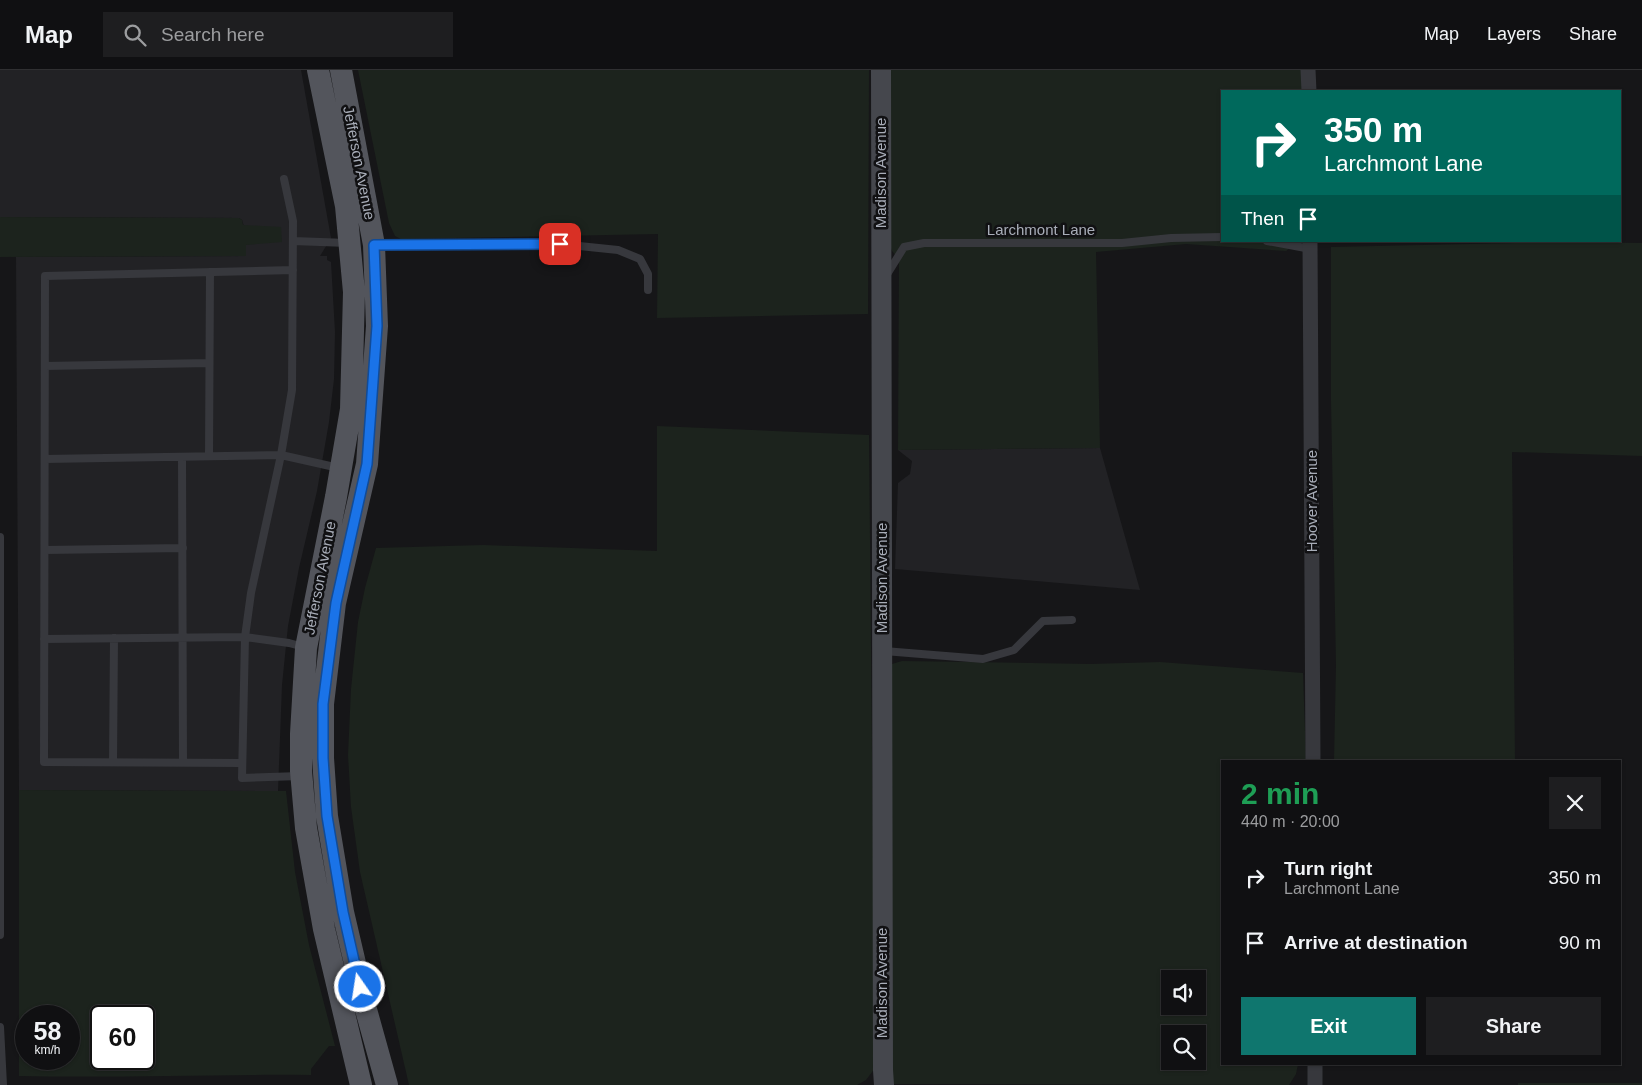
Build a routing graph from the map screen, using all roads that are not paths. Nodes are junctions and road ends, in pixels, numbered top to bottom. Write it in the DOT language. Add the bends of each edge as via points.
graph roads {
  1 [pos="318,70"];
  2 [pos="341,70"];
  3 [pos="881,70"];
  4 [pos="1308,70"];
  5 [pos="1309,90"];
  6 [pos="284,180"];
  7 [pos="1221,237"];
  8 [pos="293,241"];
  9 [pos="1278,242"];
  10 [pos="362,244"];
  11 [pos="1310,245"];
  12 [pos="293,270"];
  13 [pos="210,272"];
  14 [pos="881,284"];
  15 [pos="648,290"];
  16 [pos="209,363"];
  17 [pos="45,366"];
  18 [pos="281,455"];
  19 [pos="208,456"];
  20 [pos="182,457"];
  21 [pos="45,459"];
  22 [pos="341,468"];
  23 [pos="0,538"];
  24 [pos="182,548"];
  25 [pos="44,550"];
  26 [pos="1072,620"];
  27 [pos="245,637"];
  28 [pos="114,638"];
  29 [pos="183,638"];
  30 [pos="44,639"];
  31 [pos="306,648"];
  32 [pos="882,651"];
  33 [pos="0,710"];
  34 [pos="323,758"];
  35 [pos="1313,760"];
  36 [pos="113,762"];
  37 [pos="183,762"];
  38 [pos="242,763"];
  39 [pos="302,776"];
  40 [pos="0,935"];
  41 [pos="0,1027"];
  42 [pos="1315,1065"];
  43 [pos="3,1085"];
  44 [pos="361,1085"];
  45 [pos="387,1085"];
  46 [pos="884,1085"];
  47 [pos="1315,1085"];
  1 -- 10 [label="main road, Jefferson Avenue" via="346,206"];
  2 -- 10 [label="main road, Jefferson Avenue"];
  3 -- 14 [label="street, Madison Avenue"];
  4 -- 5 [label="street"];
  6 -- 8 [label="lane" via="293,222"];
  7 -- 14 [label="lane, Larchmont Lane" via="1122,243 924,243 904,247"];
  8 -- 10 [label="lane"];
  8 -- 12 [label="lane"];
  9 -- 11 [label="lane"];
  10 -- 15 [label="lane" via="560,244 618,250 640,259 648,274"];
  10 -- 22 [label="main road, Jefferson Avenue" via="354,292 351,409"];
  10 -- 34 [label="main road, Jefferson Avenue" via="377,326 369,446 336,603 323,704"];
  11 -- 35 [label="street, Hoover Avenue"];
  12 -- 13 [label="lane"];
  12 -- 18 [label="lane" via="292,390"];
  13 -- 16 [label="lane"];
  13 -- 17 [label="lane" via="45,276"];
  14 -- 32 [label="street, Madison Avenue"];
  16 -- 17 [label="lane"];
  16 -- 19 [label="lane"];
  17 -- 21 [label="lane"];
  18 -- 19 [label="lane"];
  18 -- 22 [label="lane"];
  18 -- 27 [label="lane" via="251,593"];
  19 -- 20 [label="lane"];
  20 -- 21 [label="lane"];
  20 -- 24 [label="lane"];
  21 -- 25 [label="lane"];
  22 -- 31 [label="main road, Jefferson Avenue"];
  23 -- 33 [label="lane"];
  24 -- 25 [label="lane"];
  24 -- 29 [label="lane"];
  25 -- 30 [label="lane"];
  26 -- 32 [label="lane" via="1043,621 1014,650 983,659"];
  27 -- 29 [label="lane"];
  27 -- 31 [label="lane"];
  27 -- 38 [label="lane"];
  28 -- 29 [label="lane"];
  28 -- 30 [label="lane"];
  28 -- 36 [label="lane"];
  29 -- 37 [label="lane"];
  30 -- 36 [label="lane" via="44,762"];
  31 -- 34 [label="main road" via="314,652 314,721"];
  31 -- 39 [label="main road, Jefferson Avenue"];
  32 -- 46 [label="street, Madison Avenue"];
  33 -- 40 [label="lane"];
  34 -- 45 [label="main road, Jefferson Avenue" via="327,816 343,912"];
  36 -- 37 [label="lane"];
  37 -- 38 [label="lane"];
  38 -- 39 [label="lane" via="242,778"];
  39 -- 44 [label="main road, Jefferson Avenue" via="306,828 324,929"];
  41 -- 43 [label="lane"];
  42 -- 47 [label="street"];
}
